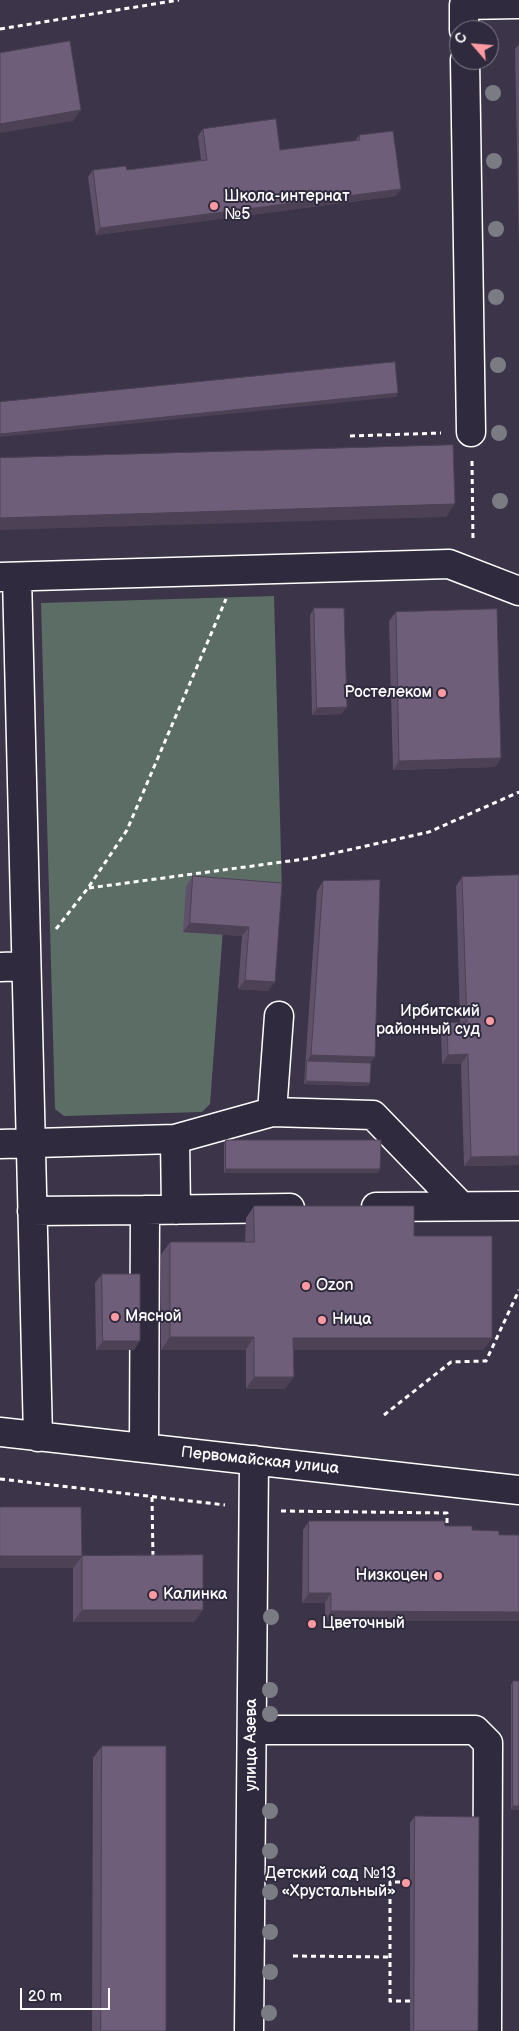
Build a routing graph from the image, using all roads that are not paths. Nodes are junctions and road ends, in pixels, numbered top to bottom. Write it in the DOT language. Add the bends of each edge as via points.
graph roads {
  1 [pos="519,4"];
  2 [pos="464,20"];
  3 [pos="465,70"];
  4 [pos="471,432"];
  5 [pos="8,577"];
  6 [pos="519,591"];
  7 [pos="11,752"];
  8 [pos="13,966"];
  9 [pos="279,1016"];
  10 [pos="272,1112"];
  11 [pos="176,1139"];
  12 [pos="31,1143"];
  13 [pos="0,1144"];
  14 [pos="461,1206"];
  15 [pos="519,1206"];
  16 [pos="311,1208"];
  17 [pos="349,1208"];
  18 [pos="145,1210"];
  19 [pos="176,1210"];
  20 [pos="32,1211"];
  21 [pos="0,1432"];
  22 [pos="38,1437"];
  23 [pos="144,1448"];
  24 [pos="254,1460"];
  25 [pos="519,1490"];
  26 [pos="252,1730"];
  27 [pos="250,2031"];
  28 [pos="487,2031"];
  1 -- 2 [label="street" via="464,5"];
  3 -- 4 [label="street"];
  5 -- 6 [label="street" via="449,564"];
  5 -- 7 [label="street"];
  7 -- 8 [label="street"];
  8 -- 12 [label="street"];
  9 -- 10 [label="street"];
  10 -- 11 [label="street"];
  10 -- 14 [label="street" via="373,1115"];
  11 -- 12 [label="street"];
  11 -- 19 [label="street"];
  12 -- 13 [label="street"];
  12 -- 20 [label="street"];
  14 -- 15 [label="street"];
  14 -- 17 [label="street"];
  16 -- 19 [label="street"];
  18 -- 19 [label="street"];
  18 -- 20 [label="street"];
  18 -- 23 [label="street"];
  20 -- 22 [label="street"];
  21 -- 22 [label="street, Первомайская улица"];
  22 -- 23 [label="street, Первомайская улица"];
  23 -- 24 [label="street, Первомайская улица"];
  24 -- 25 [label="street, Первомайская улица"];
  24 -- 26 [label="street, улица Азева"];
  26 -- 27 [label="street, улица Азева"];
  26 -- 28 [label="street" via="475,1730 488,1743"];
}
